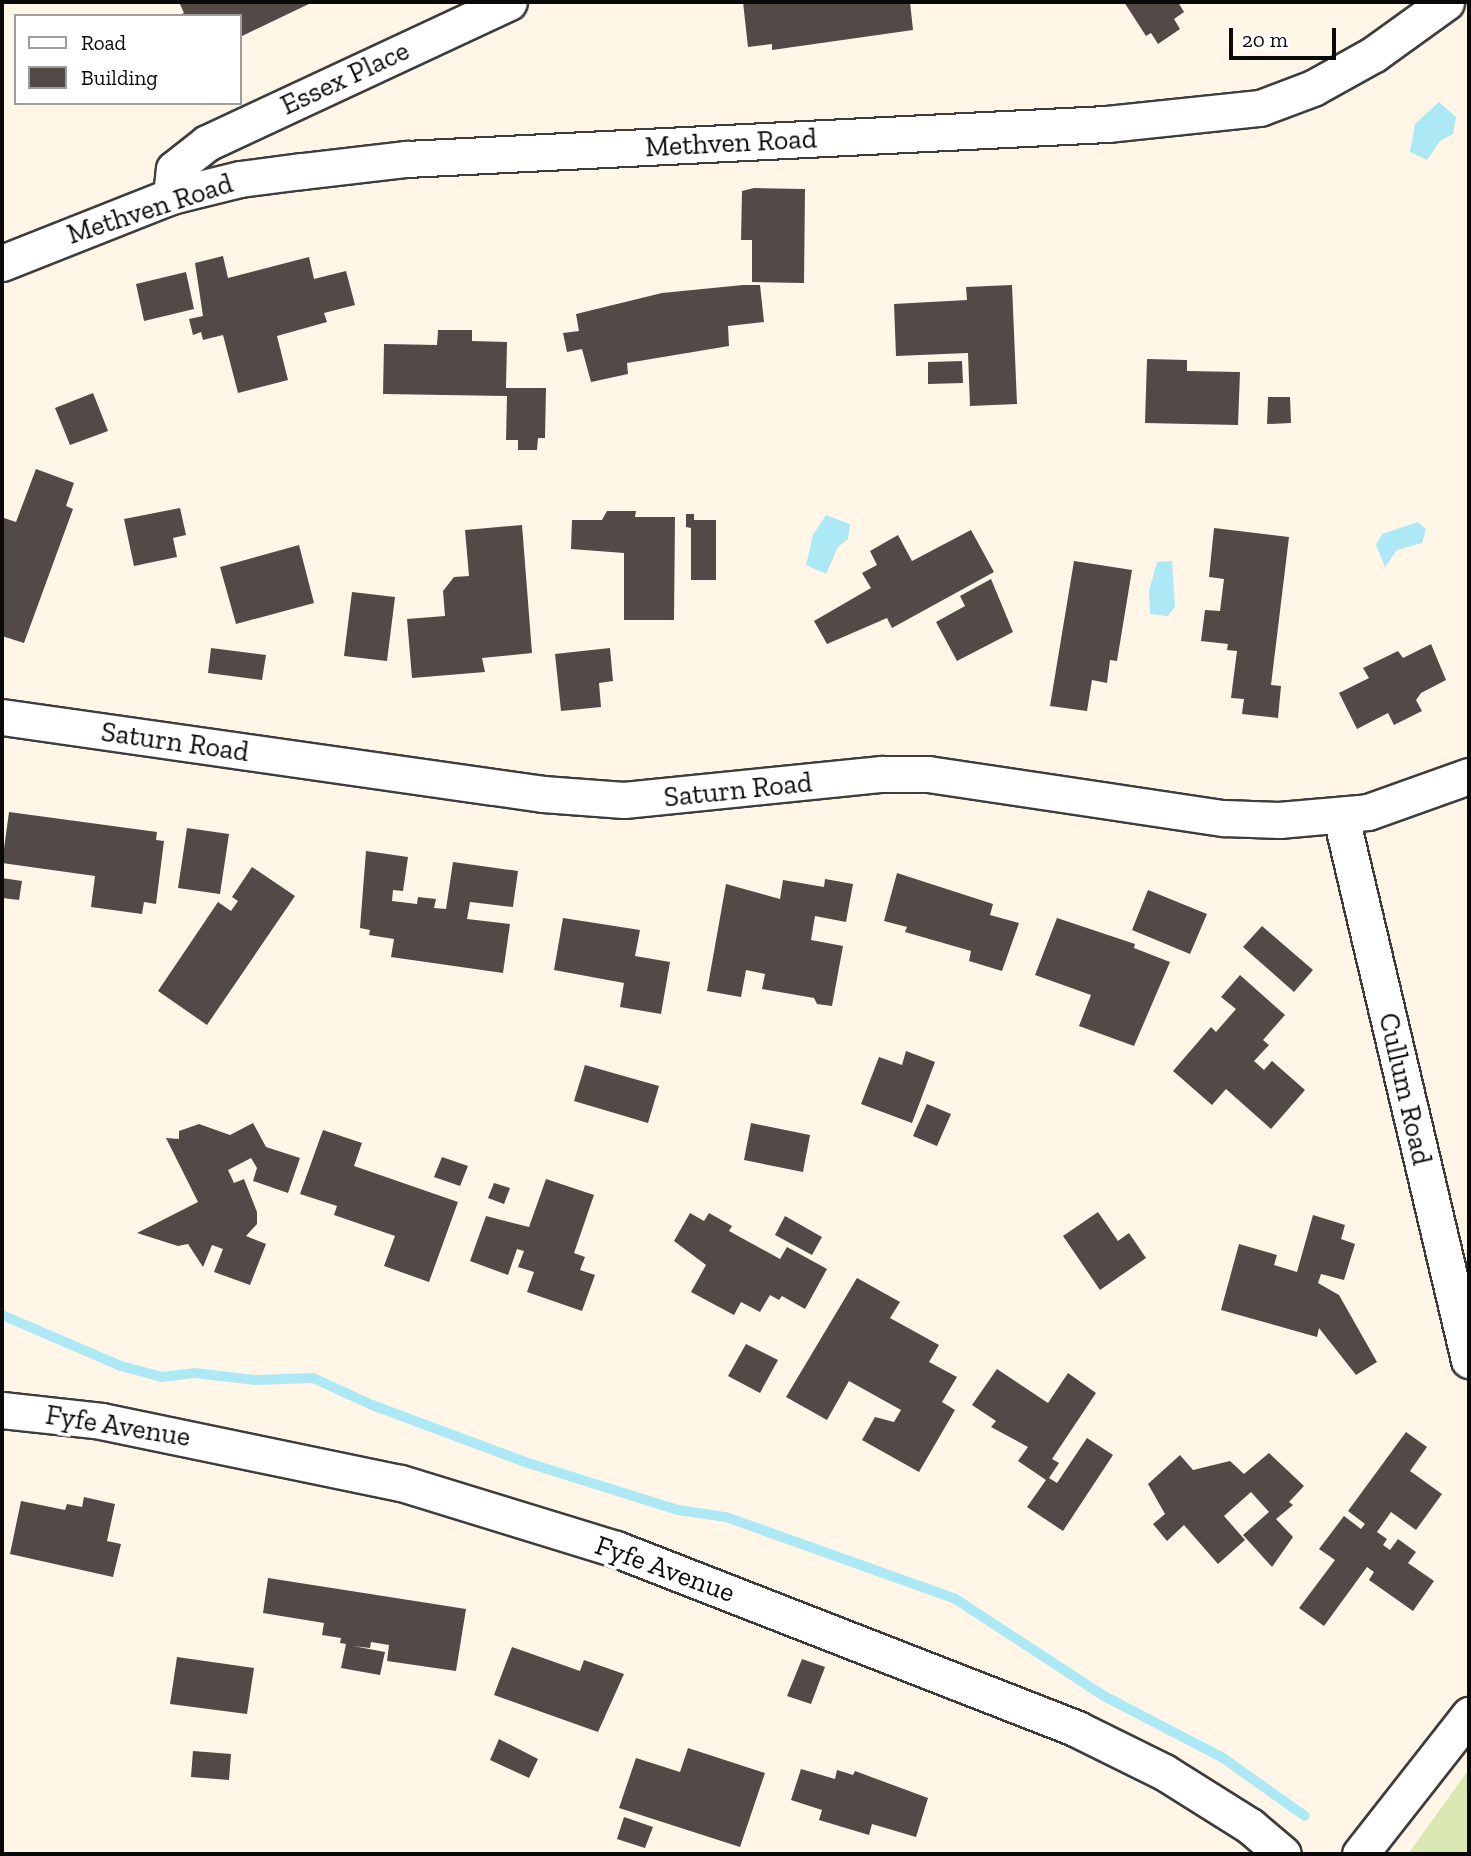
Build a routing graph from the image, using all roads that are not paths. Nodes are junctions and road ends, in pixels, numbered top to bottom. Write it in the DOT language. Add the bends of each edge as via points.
graph roads {
  1 [pos="509,2"];
  2 [pos="1446,2"];
  3 [pos="170,196"];
  4 [pos="2,263"];
  5 [pos="2,717"];
  6 [pos="1469,776"];
  7 [pos="1341,817"];
  8 [pos="1469,1360"];
  9 [pos="2,1410"];
  10 [pos="1469,1715"];
  11 [pos="1283,1854"];
  12 [pos="1360,1854"];
  1 -- 3 [label="street, Essex Place" via="207,143 174,169"];
  2 -- 3 [label="street, Methven Road" via="1374,54 1313,88 1260,108 1107,124 406,159 240,179"];
  3 -- 4 [label="street, Methven Road"];
  5 -- 7 [label="street, Saturn Road" via="576,798 688,797 882,774 928,774 1224,818"];
  6 -- 7 [label="street, Saturn Road" via="1417,797"];
  7 -- 8 [label="street, Cullum Road"];
  9 -- 11 [label="street, Fyfe Avenue" via="101,1421 387,1480 616,1549 1077,1729 1164,1772 1250,1826"];
  10 -- 12 [label="street"];
}
